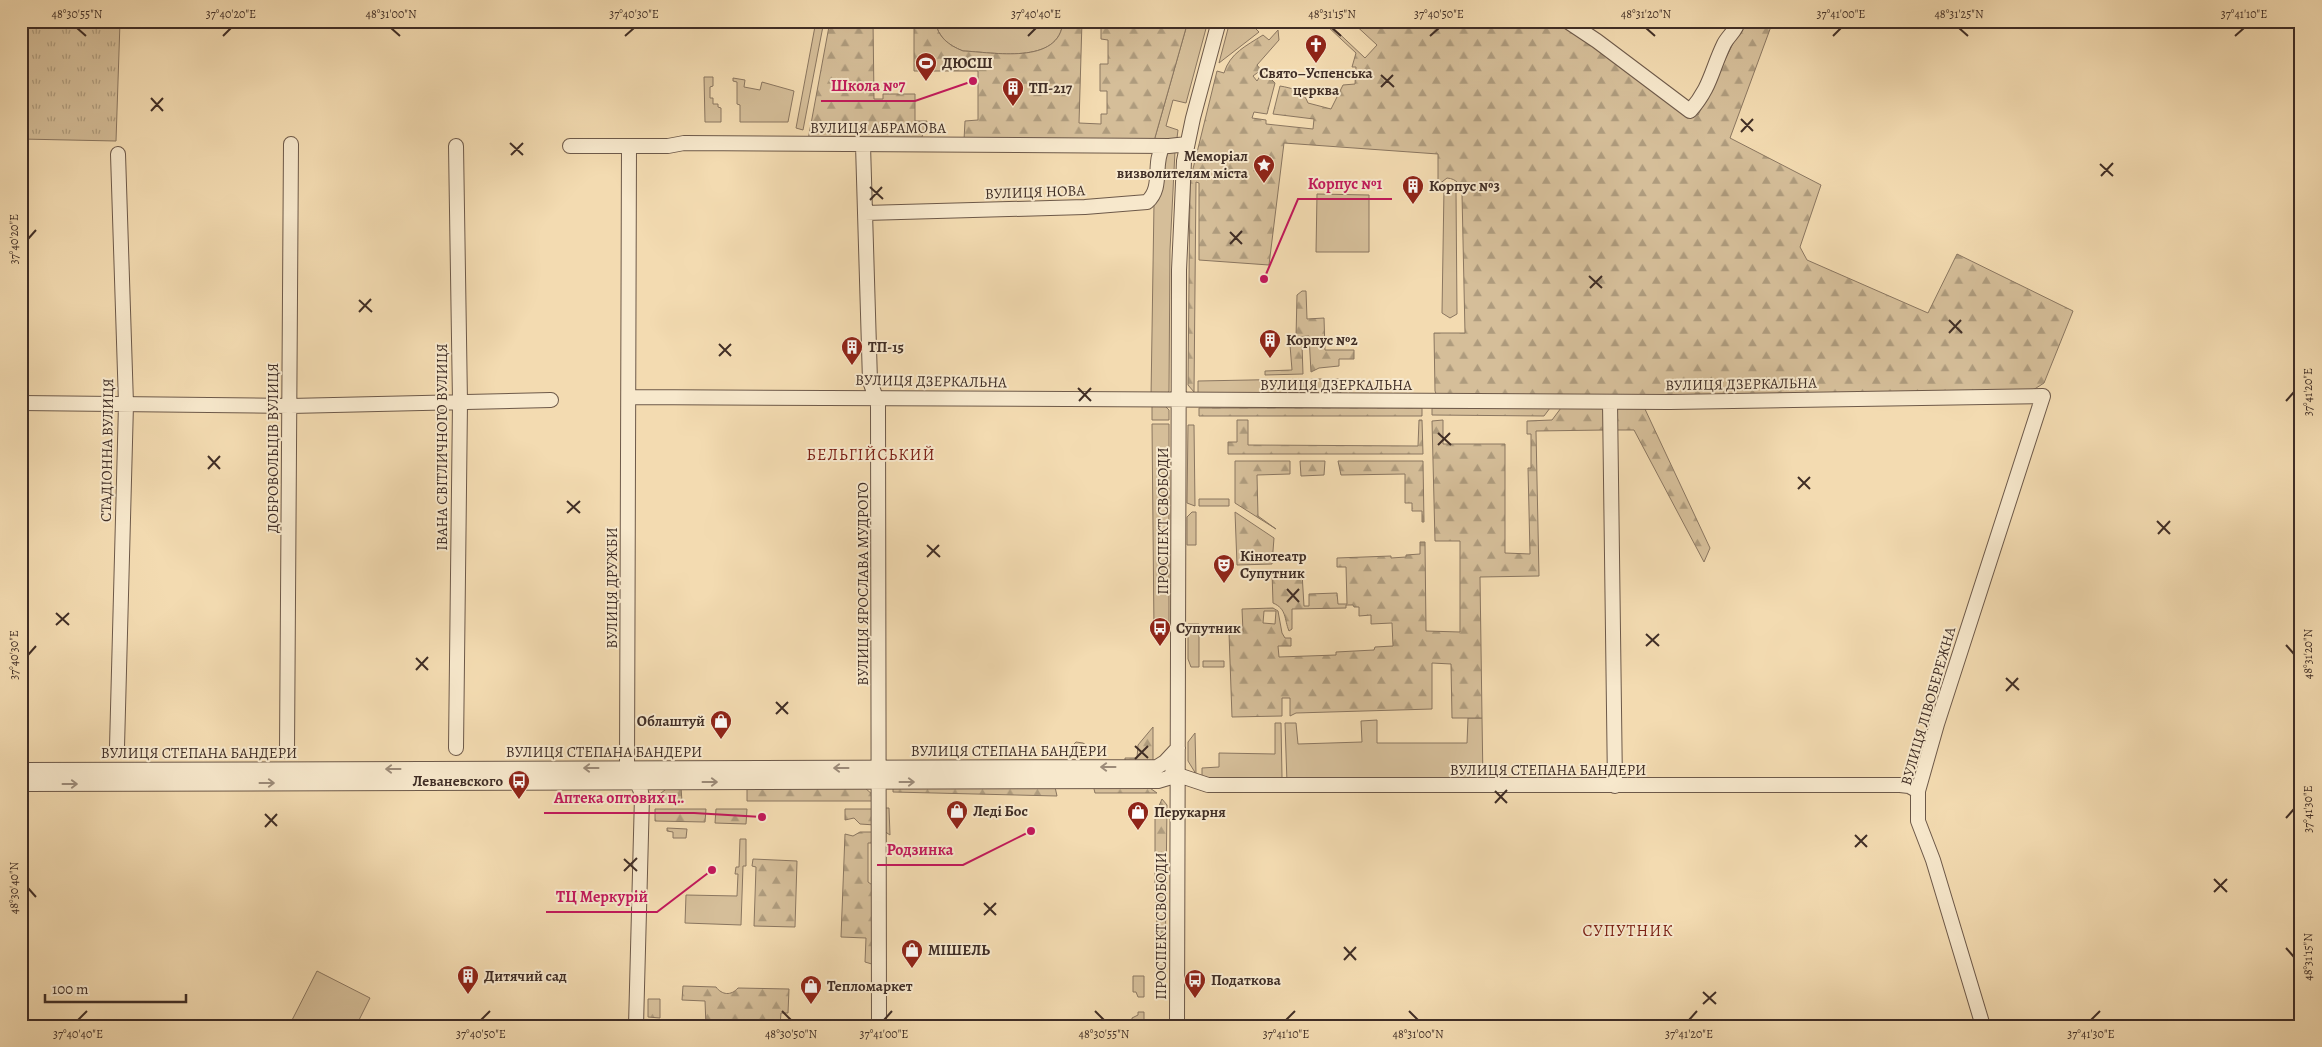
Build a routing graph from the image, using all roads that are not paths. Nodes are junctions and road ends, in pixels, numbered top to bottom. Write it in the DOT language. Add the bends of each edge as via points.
graph roads {
  1 [pos="1219,21"];
  2 [pos="1567,21"];
  3 [pos="1738,21"];
  4 [pos="291,144"];
  5 [pos="1187,144"];
  6 [pos="863,145"];
  7 [pos="456,146"];
  8 [pos="570,146"];
  9 [pos="629,146"];
  10 [pos="1163,146"];
  11 [pos="118,154"];
  12 [pos="865,213"];
  13 [pos="629,396"];
  14 [pos="2043,396"];
  15 [pos="876,397"];
  16 [pos="551,400"];
  17 [pos="1179,401"];
  18 [pos="460,402"];
  19 [pos="1610,402"];
  20 [pos="21,403"];
  21 [pos="126,404"];
  22 [pos="290,406"];
  23 [pos="117,747"];
  24 [pos="456,748"];
  25 [pos="1178,748"];
  26 [pos="287,751"];
  27 [pos="1066,767"];
  28 [pos="1157,767"];
  29 [pos="627,768"];
  30 [pos="21,770"];
  31 [pos="880,775"];
  32 [pos="229,776"];
  33 [pos="1178,776"];
  34 [pos="638,782"];
  35 [pos="1066,782"];
  36 [pos="1158,782"];
  37 [pos="21,784"];
  38 [pos="1615,786"];
  39 [pos="1918,791"];
  40 [pos="1178,799"];
  41 [pos="636,1026"];
  42 [pos="879,1026"];
  43 [pos="1177,1026"];
  44 [pos="1983,1026"];
  1 -- 5 [label="street, ПРОСПЕКТ СВОБОДИ"];
  2 -- 3 [label="street" via="1690,111 1704,95 1723,46"];
  4 -- 22 [label="street, ДОБРОВОЛЬЦІВ ВУЛИЦЯ"];
  5 -- 10 [label="street, ВУЛИЦЯ АБРАМОВА"];
  5 -- 17 [label="street, ПРОСПЕКТ СВОБОДИ" via="1182,175 1179,270"];
  6 -- 9 [label="street, ВУЛИЦЯ АБРАМОВА" via="684,143"];
  6 -- 10 [label="street, ВУЛИЦЯ АБРАМОВА"];
  6 -- 12 [label="street, ВУЛИЦЯ ЯРОСЛАВА МУДРОГО"];
  7 -- 18 [label="street, ІВАНА СВІТЛИЧНОГО ВУЛИЦЯ"];
  8 -- 9 [label="street, ВУЛИЦЯ АБРАМОВА"];
  9 -- 13 [label="street, ВУЛИЦЯ ДРУЖБИ"];
  10 -- 12 [label="street, ВУЛИЦЯ НОВА" via="1158,156 1157,188 1146,202 1085,207"];
  11 -- 21 [label="street, СТАДІОННА ВУЛИЦЯ"];
  12 -- 15 [label="street, ВУЛИЦЯ ЯРОСЛАВА МУДРОГО" via="870,381"];
  13 -- 15 [label="street, ВУЛИЦЯ ДЗЕРКАЛЬНА"];
  13 -- 29 [label="street, ВУЛИЦЯ ДРУЖБИ"];
  14 -- 19 [label="street, ВУЛИЦЯ ДЗЕРКАЛЬНА"];
  14 -- 39 [label="street, ВУЛИЦЯ ЛІВОБЕРЕЖНА"];
  15 -- 17 [label="street, ВУЛИЦЯ ДЗЕРКАЛЬНА"];
  15 -- 31 [label="street, ВУЛИЦЯ ЯРОСЛАВА МУДРОГО"];
  16 -- 18 [label="street"];
  17 -- 19 [label="street, ВУЛИЦЯ ДЗЕРКАЛЬНА"];
  17 -- 25 [label="street, ПРОСПЕКТ СВОБОДИ"];
  18 -- 22 [label="street"];
  18 -- 24 [label="street, ІВАНА СВІТЛИЧНОГО ВУЛИЦЯ"];
  19 -- 38 [label="street"];
  20 -- 21 [label="street"];
  21 -- 22 [label="street"];
  21 -- 23 [label="street, СТАДІОННА ВУЛИЦЯ"];
  22 -- 26 [label="street, ДОБРОВОЛЬЦІВ ВУЛИЦЯ"];
  25 -- 28 [label="street"];
  25 -- 33 [label="street, ПРОСПЕКТ СВОБОДИ"];
  28 -- 27 [label="street, ВУЛИЦЯ СТЕПАНА БАНДЕРИ, one-way"];
  27 -- 31 [label="street, ВУЛИЦЯ СТЕПАНА БАНДЕРИ"];
  27 -- 35 [label="street"];
  28 -- 33 [label="street, ВУЛИЦЯ СТЕПАНА БАНДЕРИ"];
  31 -- 29 [label="street, ВУЛИЦЯ СТЕПАНА БАНДЕРИ, one-way"];
  29 -- 32 [label="street, ВУЛИЦЯ СТЕПАНА БАНДЕРИ, one-way"];
  29 -- 34 [label="street"];
  30 -- 32 [label="street, ВУЛИЦЯ СТЕПАНА БАНДЕРИ"];
  34 -- 31 [label="street, ВУЛИЦЯ СТЕПАНА БАНДЕРИ, one-way"];
  31 -- 35 [label="street, ВУЛИЦЯ СТЕПАНА БАНДЕРИ, one-way"];
  31 -- 42 [label="street, ВУЛИЦЯ ЯРОСЛАВА МУДРОГО"];
  32 -- 34 [label="street, ВУЛИЦЯ СТЕПАНА БАНДЕРИ, one-way"];
  37 -- 32 [label="street, ВУЛИЦЯ СТЕПАНА БАНДЕРИ, one-way"];
  33 -- 36 [label="street, ВУЛИЦЯ СТЕПАНА БАНДЕРИ"];
  33 -- 38 [label="street, ВУЛИЦЯ СТЕПАНА БАНДЕРИ" via="1208,785"];
  33 -- 40 [label="street, ПРОСПЕКТ СВОБОДИ"];
  34 -- 41 [label="street" via="642,796"];
  35 -- 36 [label="street, ВУЛИЦЯ СТЕПАНА БАНДЕРИ"];
  36 -- 40 [label="street"];
  38 -- 39 [label="street, ВУЛИЦЯ СТЕПАНА БАНДЕРИ" via="1900,785"];
  39 -- 44 [label="street, ВУЛИЦЯ ЛІВОБЕРЕЖНА" via="1918,821 1933,860"];
  40 -- 43 [label="street, ПРОСПЕКТ СВОБОДИ"];
}
